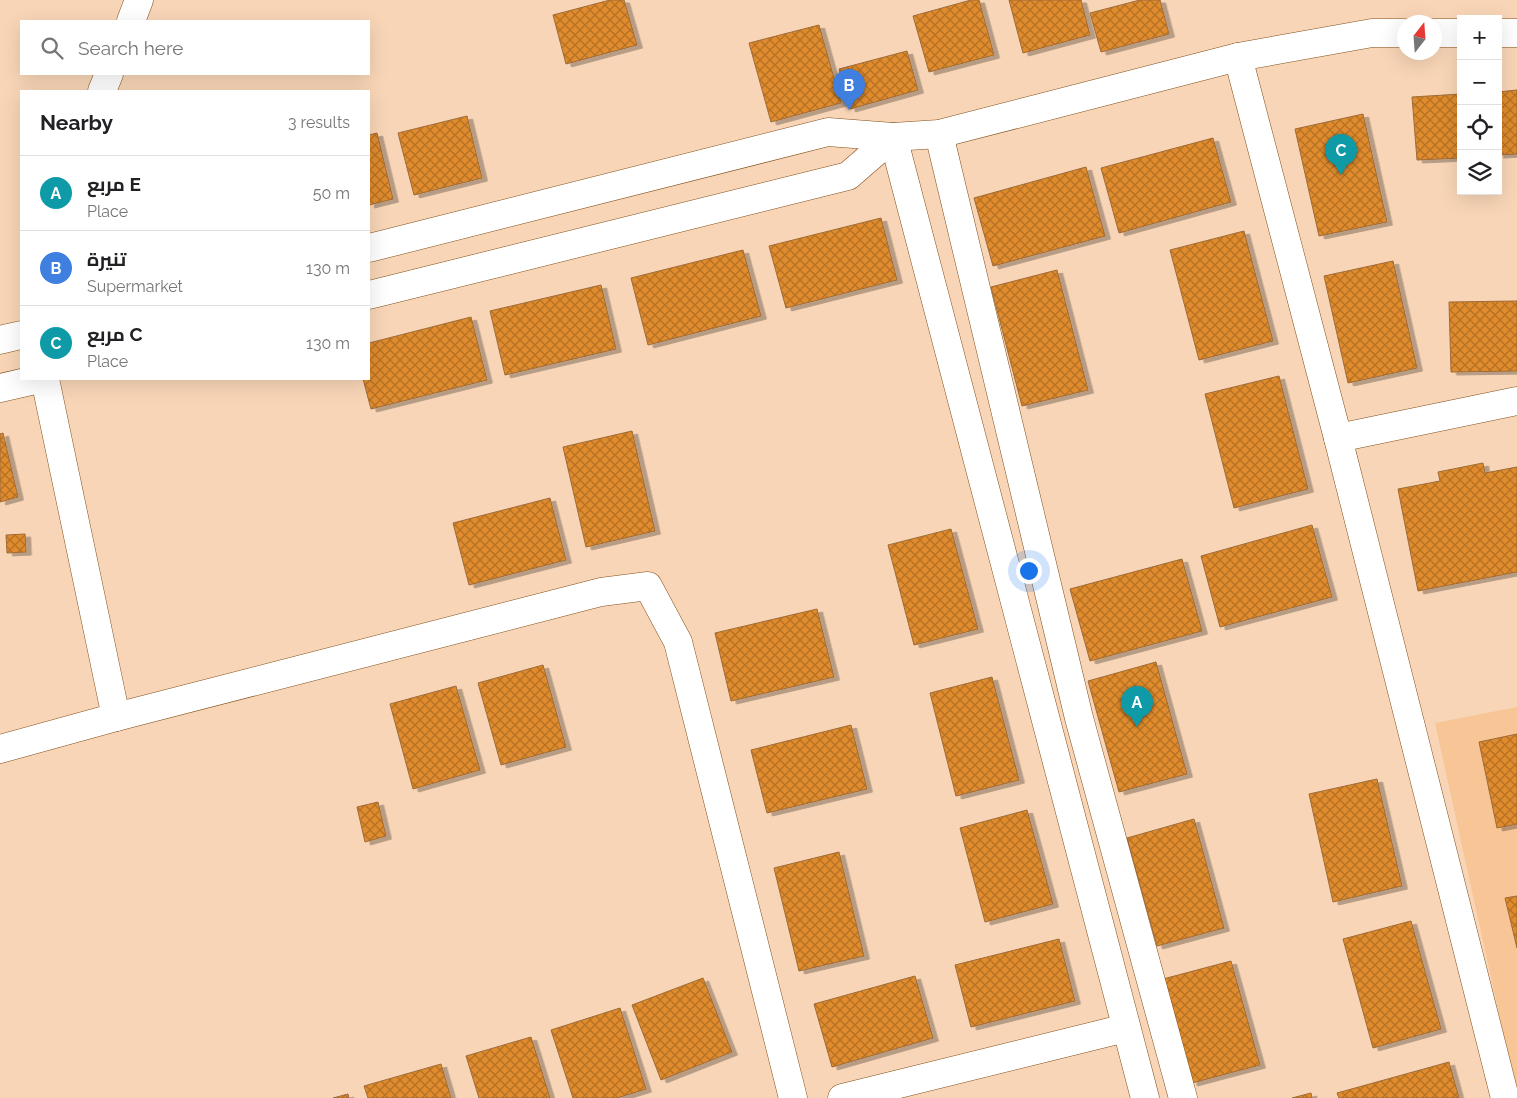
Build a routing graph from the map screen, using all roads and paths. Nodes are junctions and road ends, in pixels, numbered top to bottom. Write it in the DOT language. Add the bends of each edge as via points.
graph roads {
  1 [pos="139,0"];
  2 [pos="131,20"];
  3 [pos="1397,33"];
  4 [pos="1442,33"];
  5 [pos="1457,33"];
  6 [pos="1502,33"];
  7 [pos="1517,33"];
  8 [pos="1238,57"];
  9 [pos="109,75"];
  10 [pos="102,90"];
  11 [pos="939,134"];
  12 [pos="893,137"];
  13 [pos="370,248"];
  14 [pos="370,295"];
  15 [pos="20,335"];
  16 [pos="0,340"];
  17 [pos="35,380"];
  18 [pos="46,380"];
  19 [pos="0,388"];
  20 [pos="1517,400"];
  21 [pos="1338,438"];
  22 [pos="116,716"];
  23 [pos="0,748"];
  24 [pos="1126,1028"];
  25 [pos="793,1098"];
  26 [pos="842,1098"];
  27 [pos="1144,1098"];
  28 [pos="1183,1098"];
  29 [pos="1505,1098"];
  1 -- 2 [label="street"];
  3 -- 8 [label="street" via="1372,33"];
  4 -- 5 [label="street"];
  6 -- 7 [label="street"];
  8 -- 11 [label="street"];
  8 -- 21 [label="street"];
  9 -- 10 [label="street"];
  11 -- 12 [label="street"];
  11 -- 28 [label="street" via="1079,718"];
  12 -- 13 [label="street" via="828,132"];
  12 -- 14 [label="street" via="848,176"];
  12 -- 24 [label="street"];
  15 -- 16 [label="street"];
  17 -- 19 [label="street"];
  18 -- 22 [label="street"];
  20 -- 21 [label="street"];
  21 -- 29 [label="street"];
  22 -- 23 [label="street"];
  22 -- 25 [label="street" via="601,592 648,586 678,642"];
  24 -- 26 [label="street"];
  24 -- 27 [label="street"];
}
